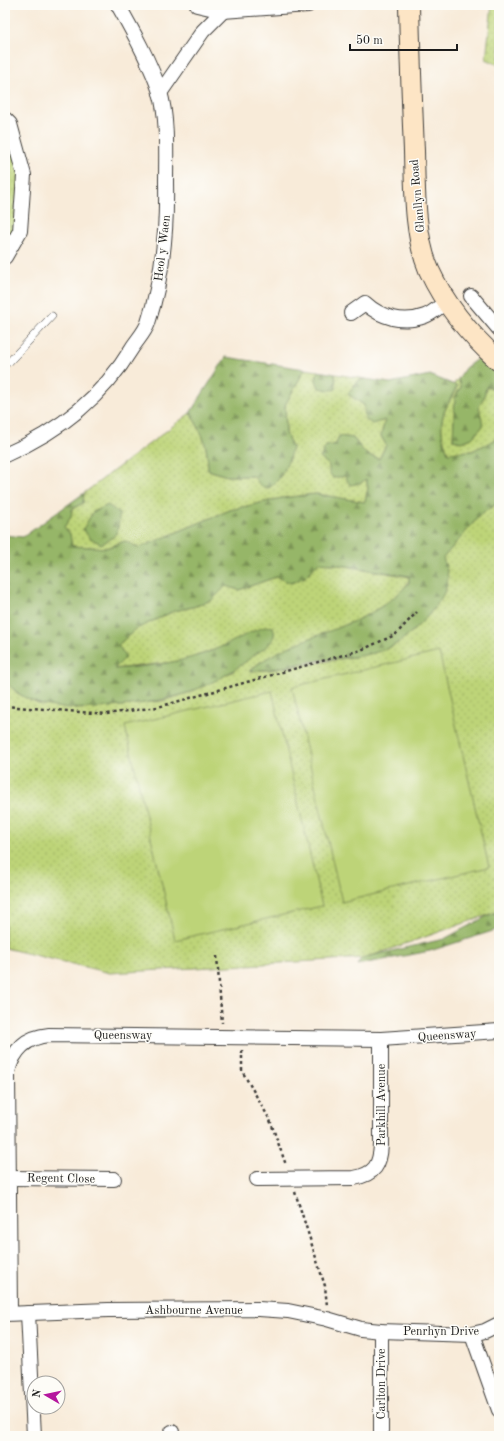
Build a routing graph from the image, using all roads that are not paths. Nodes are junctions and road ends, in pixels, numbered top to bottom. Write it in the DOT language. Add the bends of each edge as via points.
graph roads {
  1 [pos="118,5"];
  2 [pos="197,5"];
  3 [pos="308,5"];
  4 [pos="409,5"];
  5 [pos="223,11"];
  6 [pos="160,93"];
  7 [pos="5,119"];
  8 [pos="5,257"];
  9 [pos="470,296"];
  10 [pos="446,302"];
  11 [pos="351,313"];
  12 [pos="52,316"];
  13 [pos="499,329"];
  14 [pos="499,362"];
  15 [pos="5,363"];
  16 [pos="5,455"];
  17 [pos="499,1031"];
  18 [pos="381,1040"];
  19 [pos="9,1178"];
  20 [pos="257,1178"];
  21 [pos="114,1179"];
  22 [pos="28,1313"];
  23 [pos="8,1314"];
  24 [pos="499,1324"];
  25 [pos="381,1331"];
  26 [pos="472,1334"];
  27 [pos="499,1410"];
  28 [pos="34,1436"];
  29 [pos="381,1436"];
  1 -- 6 [label="street, Heol y Waen" via="134,33"];
  2 -- 5 [label="street"];
  3 -- 5 [label="street"];
  4 -- 10 [label="street, Glanllyn Road" via="415,185 419,224 422,248 429,270"];
  5 -- 6 [label="street" via="204,31"];
  6 -- 16 [label="street, Heol y Waen" via="166,147 166,216 161,272 148,324 118,372 80,410 29,444"];
  7 -- 8 [label="street" via="10,124 24,175 20,231"];
  9 -- 13 [label="street"];
  10 -- 11 [label="street" via="426,315 415,318 385,317 366,299"];
  10 -- 14 [label="street, Glanllyn Road"];
  12 -- 15 [label="lane" via="9,362"];
  17 -- 18 [label="street, Queensway"];
  18 -- 19 [label="street, Queensway" via="49,1035 26,1041 16,1052 8,1072"];
  18 -- 20 [label="street, Parkhill Avenue" via="381,1145 375,1169 365,1176 354,1178"];
  19 -- 21 [label="street, Regent Close"];
  19 -- 23 [label="street, Queensway"];
  22 -- 23 [label="street, Ashbourne Avenue"];
  22 -- 25 [label="street, Ashbourne Avenue" via="259,1309 288,1311 361,1329"];
  22 -- 28 [label="street"];
  24 -- 26 [label="street, Penrhyn Drive"];
  25 -- 26 [label="street, Penrhyn Drive"];
  25 -- 29 [label="street, Carlton Drive"];
  26 -- 27 [label="street"];
}
